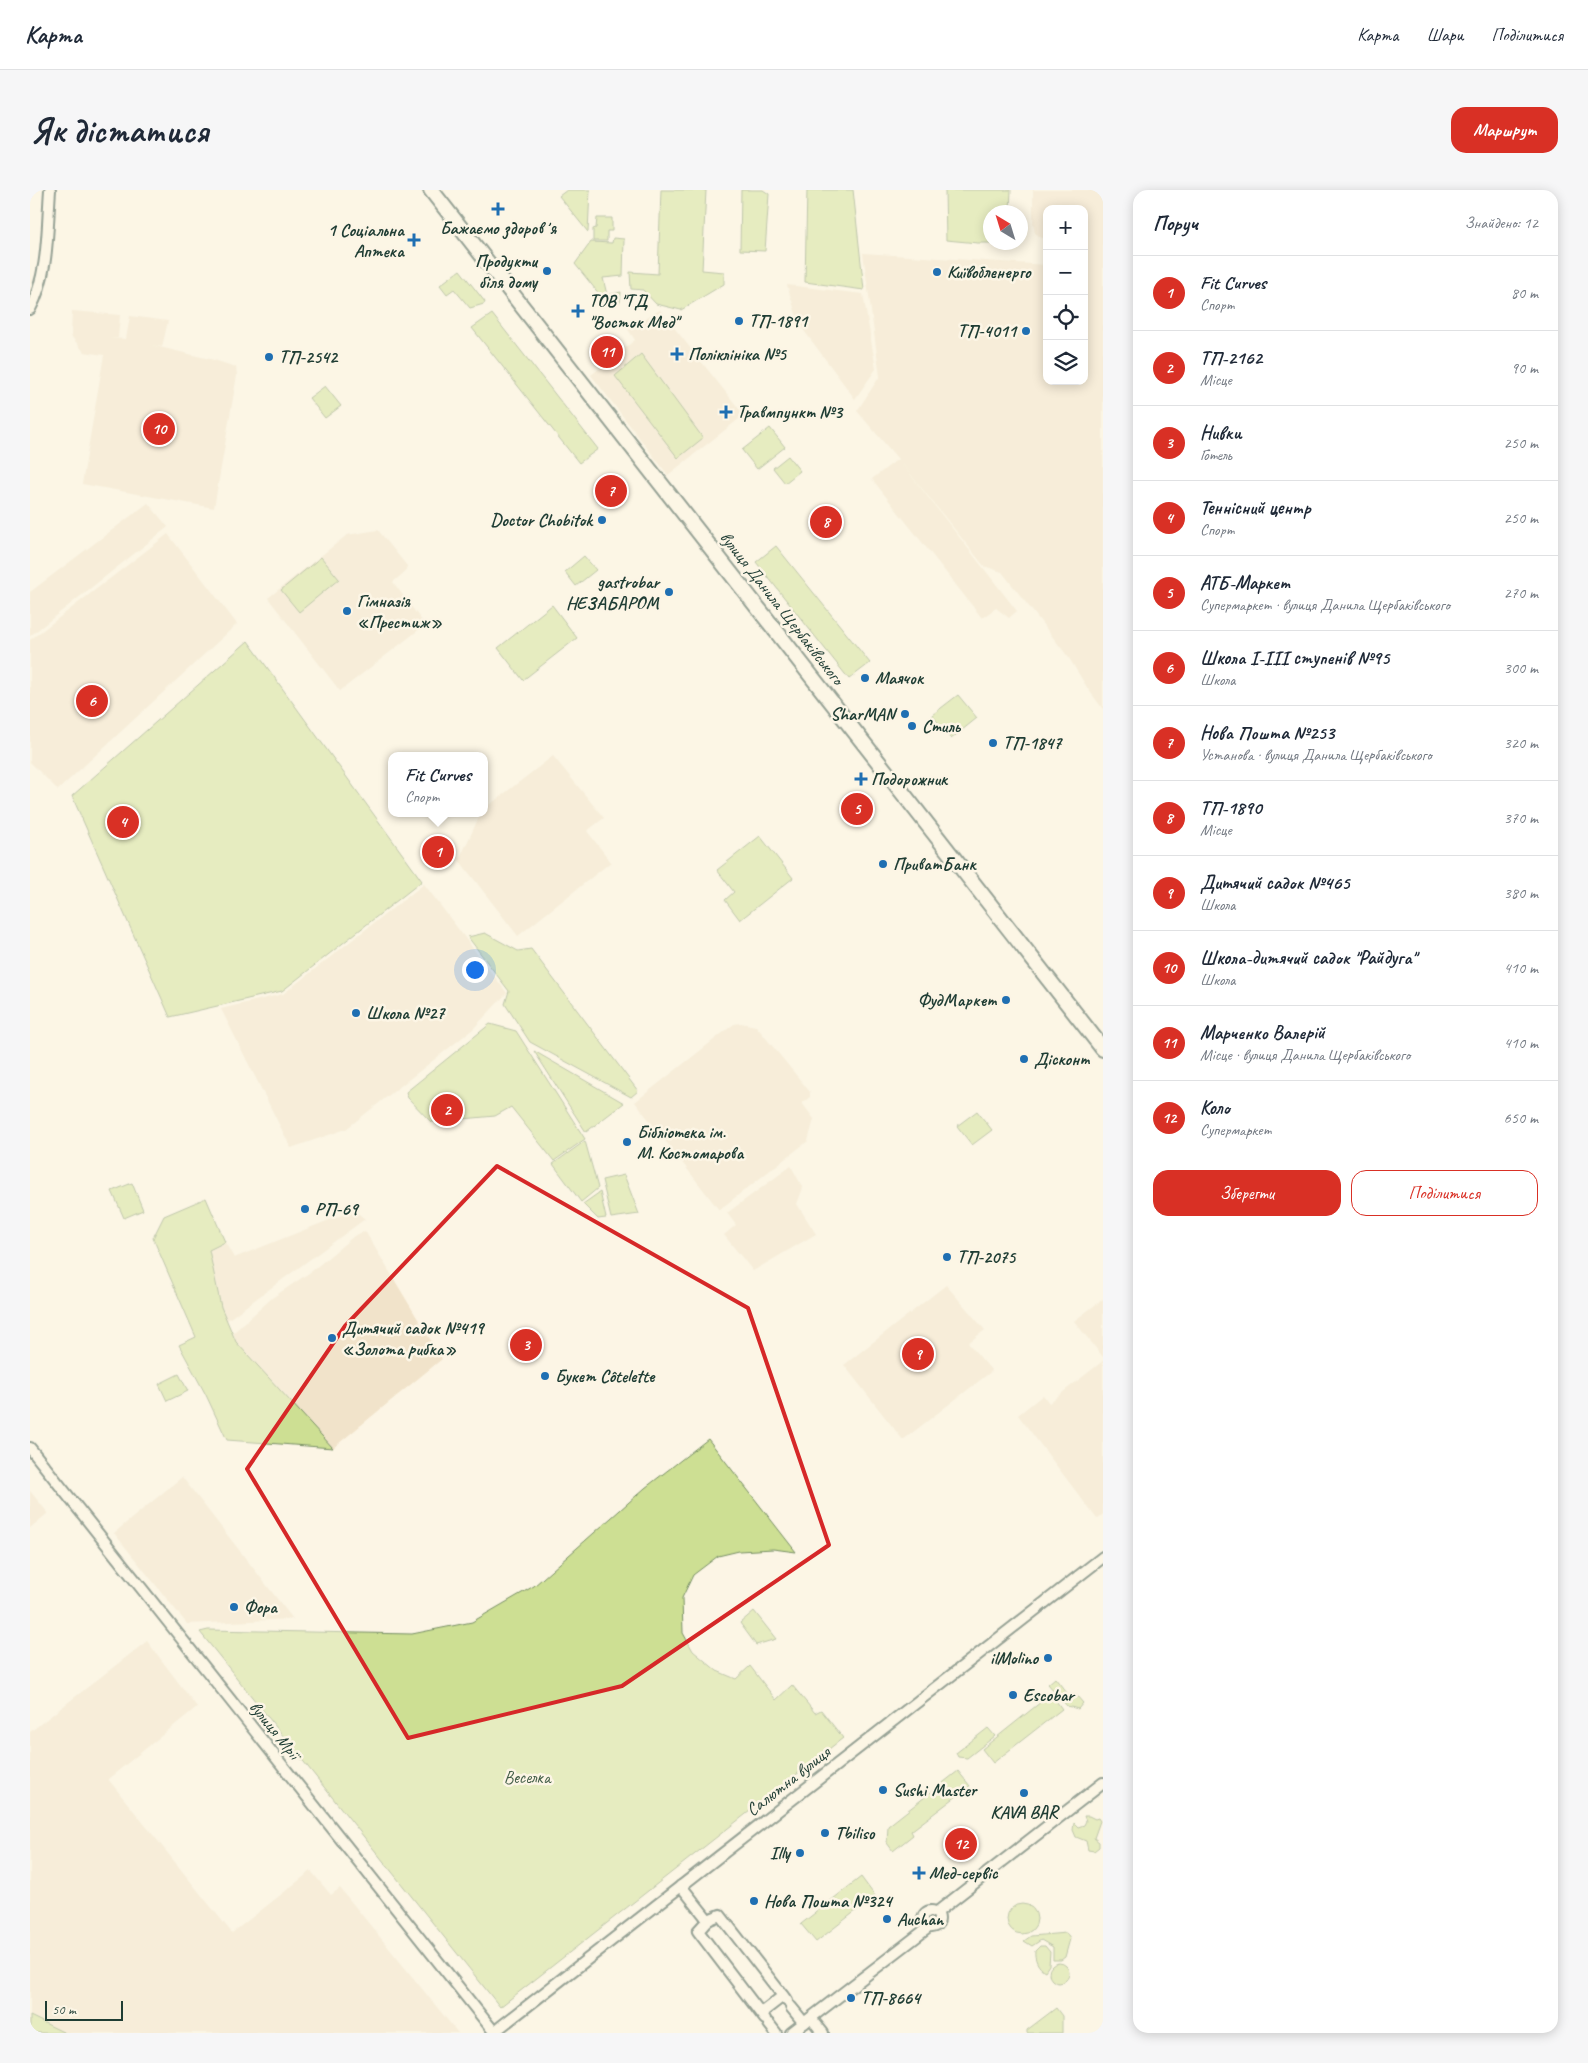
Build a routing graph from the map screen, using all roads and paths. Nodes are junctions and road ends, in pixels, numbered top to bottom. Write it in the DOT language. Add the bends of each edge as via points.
graph roads {
  1 [pos="50,190"];
  2 [pos="431,190"];
  3 [pos="30,309"];
  4 [pos="1103,1049"];
  5 [pos="30,1448"];
  6 [pos="1103,1556"];
  7 [pos="1103,1783"];
  8 [pos="681,1886"];
  9 [pos="708,1920"];
  10 [pos="787,2001"];
  11 [pos="765,2018"];
  12 [pos="807,2020"];
  13 [pos="494,2032"];
  14 [pos="776,2033"];
  15 [pos="791,2033"];
  16 [pos="823,2033"];
  1 -- 3 [label="street" via="44,264"];
  2 -- 4 [label="main road, вулиця Данила Щербаківського"];
  5 -- 13 [label="street, вулиця Мрії"];
  6 -- 8 [label="street, Салютна вулиця"];
  7 -- 12 [label="street" via="936,1913 938,1923"];
  8 -- 9 [label="street"];
  8 -- 13 [label="street, Салютна вулиця"];
  9 -- 10 [label="street" via="720,1916"];
  9 -- 11 [label="street" via="698,1932"];
  10 -- 11 [label="street"];
  10 -- 12 [label="street"];
  11 -- 14 [label="street"];
  12 -- 15 [label="street"];
  12 -- 16 [label="street"];
}
